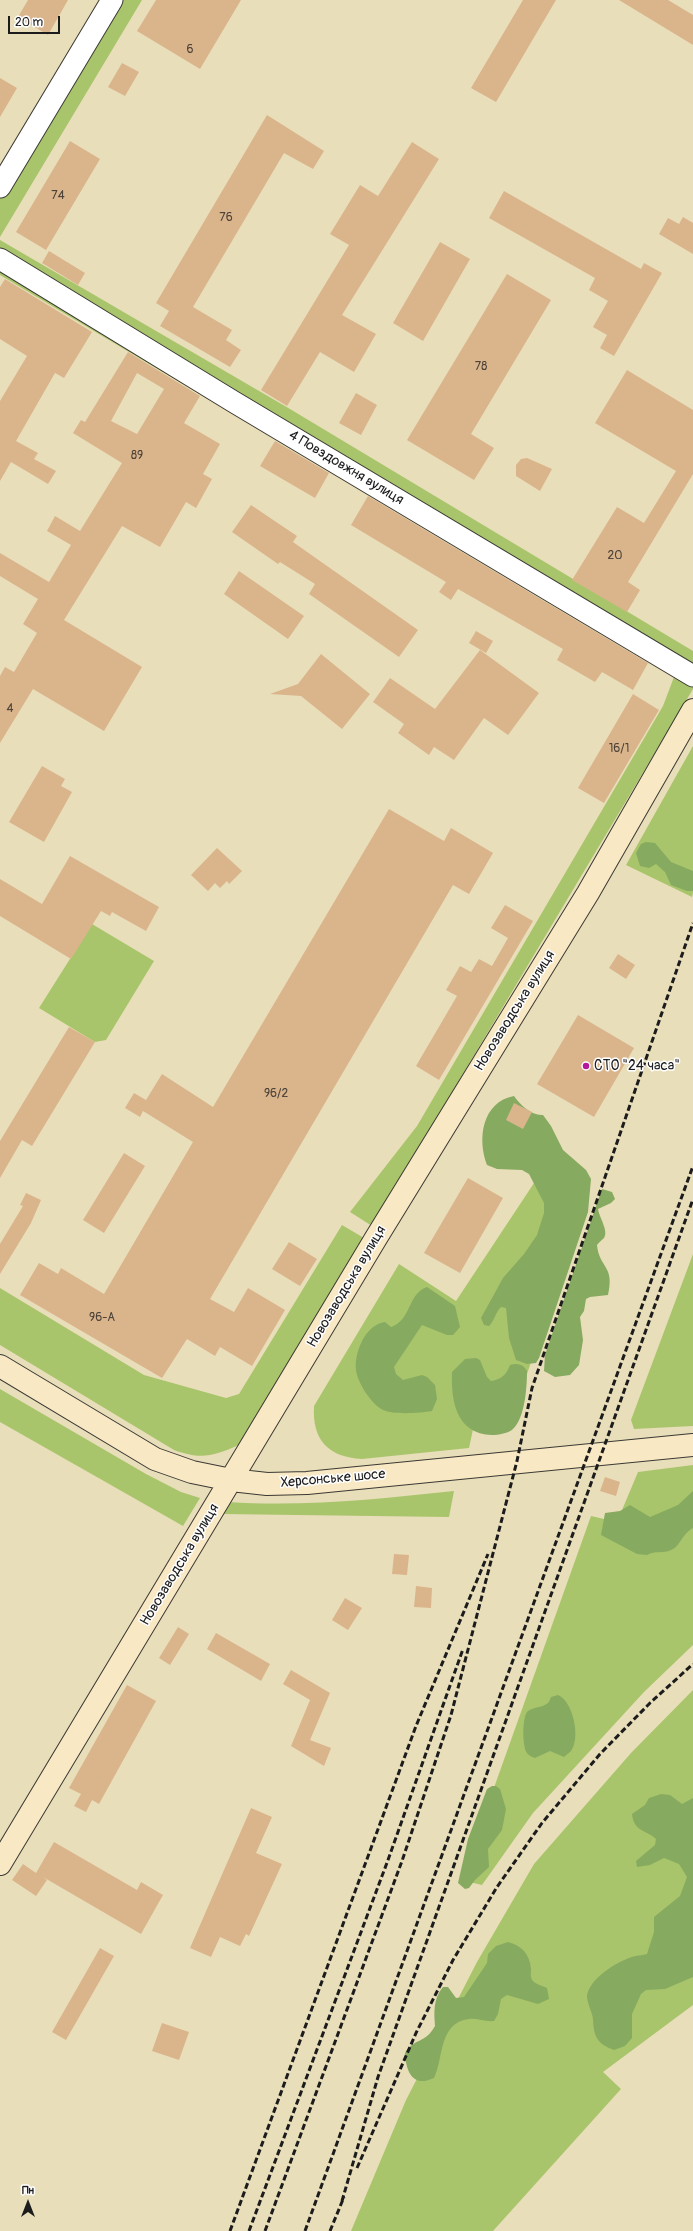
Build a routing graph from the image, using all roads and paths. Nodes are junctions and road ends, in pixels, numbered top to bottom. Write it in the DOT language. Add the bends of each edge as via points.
graph roads {
  1 [pos="112,0"];
  2 [pos="0,187"];
  3 [pos="0,259"];
  4 [pos="693,676"];
  5 [pos="693,710"];
  6 [pos="0,1366"];
  7 [pos="693,1445"];
  8 [pos="231,1480"];
  9 [pos="0,1864"];
  1 -- 2 [label="street"];
  3 -- 4 [label="street, 4 Повздовжня вулиця"];
  5 -- 8 [label="street, Новозаводська вулиця" via="588,893"];
  6 -- 8 [label="street, Херсонське шосе" via="155,1459 192,1472"];
  7 -- 8 [label="street, Херсонське шосе" via="307,1483 267,1484"];
  8 -- 9 [label="street, Новозаводська вулиця"];
}
